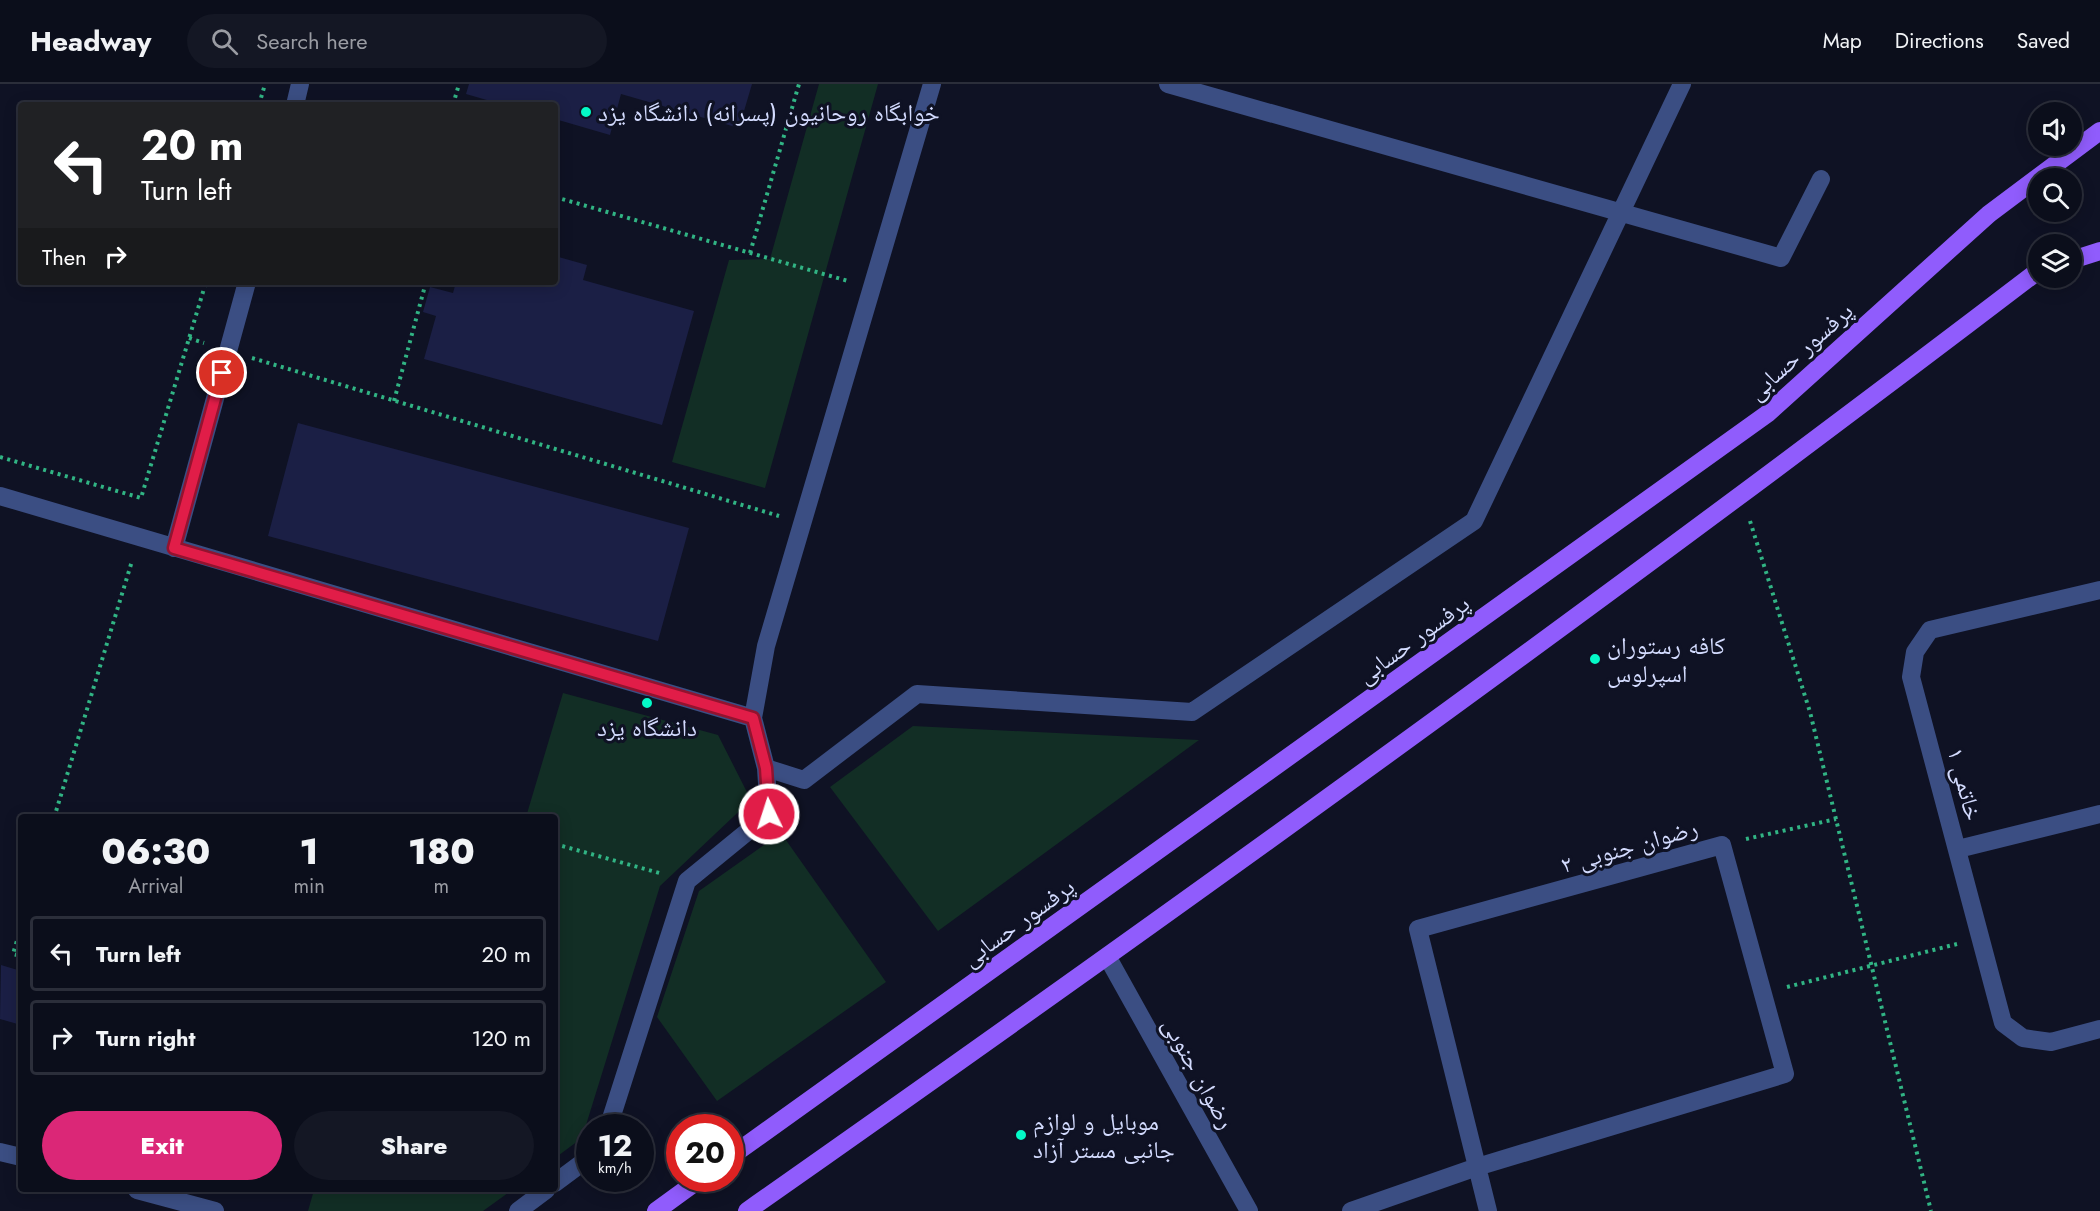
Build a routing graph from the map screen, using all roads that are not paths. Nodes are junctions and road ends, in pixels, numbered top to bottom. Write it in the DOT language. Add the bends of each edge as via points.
graph roads {
  1 [pos="300,84"];
  2 [pos="932,84"];
  3 [pos="1168,84"];
  4 [pos="1682,84"];
  5 [pos="296,102"];
  6 [pos="2100,131"];
  7 [pos="1821,178"];
  8 [pos="1621,214"];
  9 [pos="2100,251"];
  10 [pos="2082,257"];
  11 [pos="2028,279"];
  12 [pos="246,285"];
  13 [pos="0,496"];
  14 [pos="174,548"];
  15 [pos="2100,590"];
  16 [pos="753,718"];
  17 [pos="766,768"];
  18 [pos="2100,814"];
  19 [pos="1958,849"];
  20 [pos="1108,958"];
  21 [pos="2100,1029"];
  22 [pos="612,1114"];
  23 [pos="744,1147"];
  24 [pos="0,1152"];
  25 [pos="18,1156"];
  26 [pos="576,1167"];
  27 [pos="1477,1167"];
  28 [pos="558,1181"];
  29 [pos="144,1192"];
  30 [pos="543,1192"];
  31 [pos="682,1192"];
  32 [pos="215,1211"];
  33 [pos="518,1211"];
  34 [pos="656,1211"];
  35 [pos="747,1211"];
  36 [pos="1249,1211"];
  37 [pos="1351,1211"];
  38 [pos="1488,1211"];
  1 -- 5 [label="street"];
  2 -- 16 [label="street" via="766,646"];
  3 -- 8 [label="street"];
  4 -- 8 [label="street"];
  6 -- 23 [label="main road, پرفسور حسابی" via="1989,214 1767,414"];
  7 -- 8 [label="street" via="1781,258"];
  8 -- 17 [label="street" via="1474,521 1192,712 917,694 804,780"];
  9 -- 10 [label="main road"];
  11 -- 20 [label="main road" via="1742,495"];
  12 -- 14 [label="street"];
  13 -- 14 [label="street"];
  14 -- 16 [label="street"];
  15 -- 19 [label="street, خاتمی ۱" via="1930,630 1915,652 1911,677"];
  16 -- 17 [label="street"];
  17 -- 22 [label="street" via="769,814 687,881"];
  18 -- 19 [label="street"];
  19 -- 21 [label="street, خاتمی ۱" via="2003,1023 2023,1038 2051,1042"];
  20 -- 35 [label="main road"];
  20 -- 36 [label="street, رضوان جنوبی"];
  24 -- 25 [label="street"];
  26 -- 28 [label="street"];
  27 -- 27 [label="street, رضوان جنوبی ۲" via="1785,1074 1722,844 1418,929"];
  27 -- 37 [label="street, رضوان جنوبی ۲"];
  27 -- 38 [label="street"];
  29 -- 32 [label="street"];
  30 -- 33 [label="street"];
  31 -- 34 [label="main road"];
}
